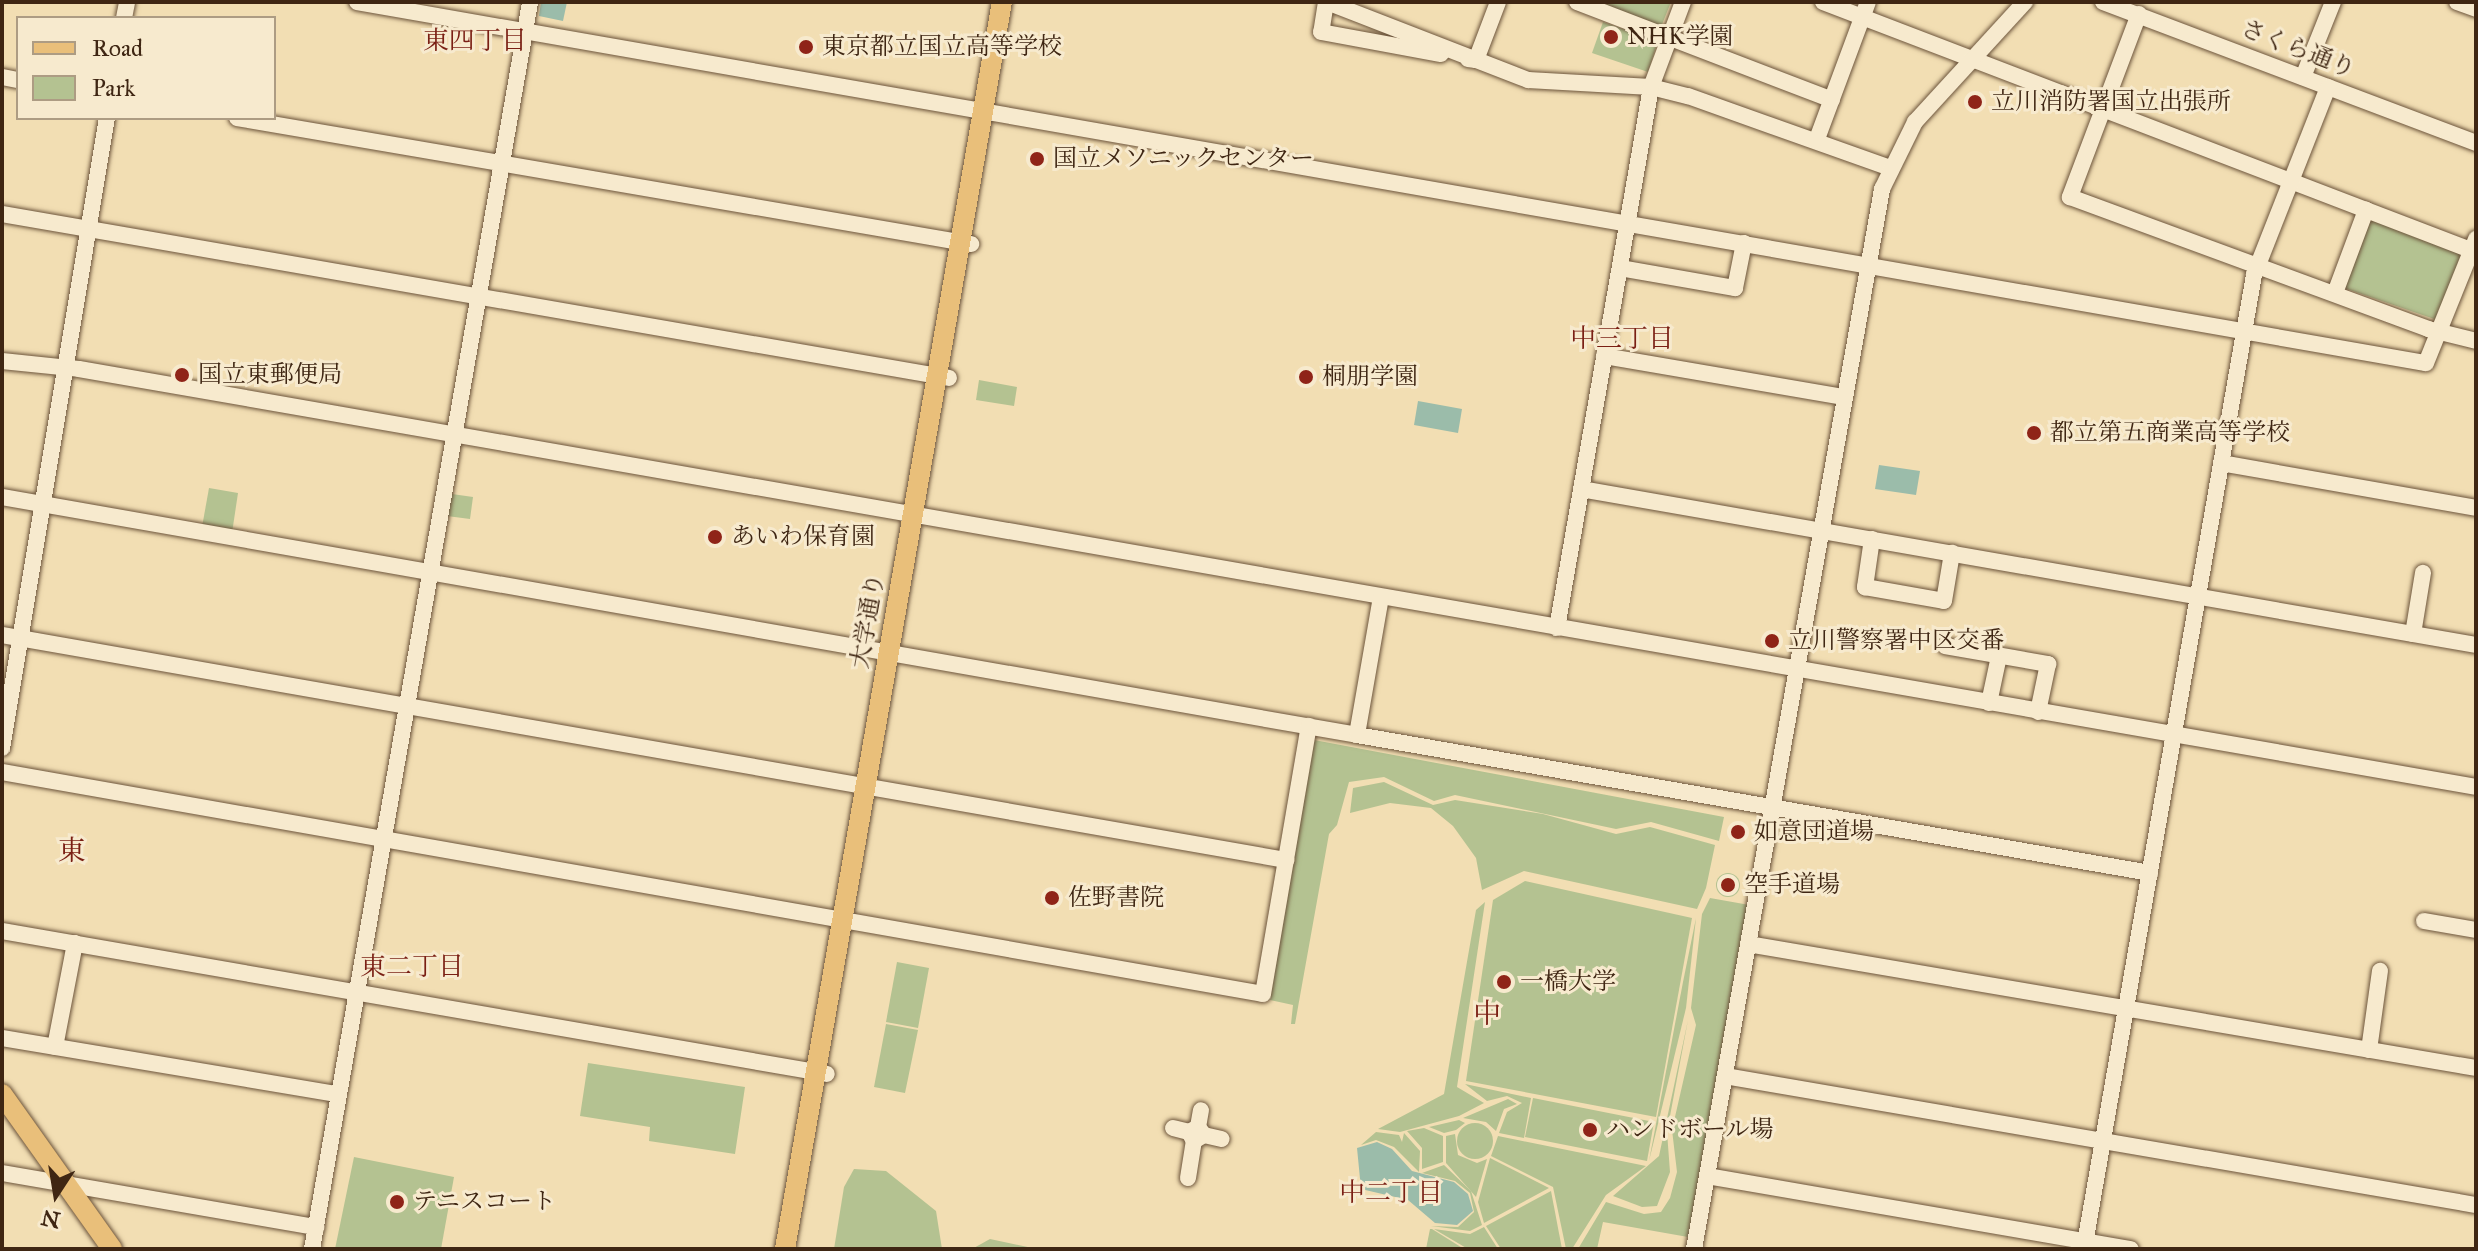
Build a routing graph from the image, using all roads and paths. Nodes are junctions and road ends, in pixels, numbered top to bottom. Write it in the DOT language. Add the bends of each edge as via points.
graph roads {
  1 [pos="357,2"];
  2 [pos="530,2"];
  3 [pos="1002,2"];
  4 [pos="1013,2"];
  5 [pos="1326,2"];
  6 [pos="1498,2"];
  7 [pos="1577,2"];
  8 [pos="1683,2"];
  9 [pos="1823,2"];
  10 [pos="2025,2"];
  11 [pos="2103,2"];
  12 [pos="2333,2"];
  13 [pos="2457,2"];
  14 [pos="2476,9"];
  15 [pos="1866,10"];
  16 [pos="2139,14"];
  17 [pos="525,31"];
  18 [pos="1670,37"];
  19 [pos="1476,60"];
  20 [pos="1971,60"];
  21 [pos="2303,77"];
  22 [pos="1651,87"];
  23 [pos="2328,87"];
  24 [pos="1832,100"];
  25 [pos="2103,110"];
  26 [pos="990,111"];
  27 [pos="107,120"];
  28 [pos="249,120"];
  29 [pos="1817,139"];
  30 [pos="2476,143"];
  31 [pos="502,164"];
  32 [pos="1890,168"];
  33 [pos="2292,182"];
  34 [pos="2366,210"];
  35 [pos="2,214"];
  36 [pos="1628,223"];
  37 [pos="87,229"];
  38 [pos="965,243"];
  39 [pos="1744,243"];
  40 [pos="2475,247"];
  41 [pos="2258,264"];
  42 [pos="1867,265"];
  43 [pos="1620,268"];
  44 [pos="2335,293"];
  45 [pos="479,297"];
  46 [pos="2439,329"];
  47 [pos="2244,330"];
  48 [pos="2476,341"];
  49 [pos="1604,356"];
  50 [pos="2,361"];
  51 [pos="67,371"];
  52 [pos="943,377"];
  53 [pos="1844,397"];
  54 [pos="453,435"];
  55 [pos="2221,463"];
  56 [pos="1581,489"];
  57 [pos="2,497"];
  58 [pos="44,505"];
  59 [pos="2476,508"];
  60 [pos="918,515"];
  61 [pos="1820,530"];
  62 [pos="1872,539"];
  63 [pos="1952,553"];
  64 [pos="430,572"];
  65 [pos="2423,573"];
  66 [pos="1381,597"];
  67 [pos="2198,597"];
  68 [pos="1557,628"];
  69 [pos="2413,634"];
  70 [pos="2,635"];
  71 [pos="21,638"];
  72 [pos="2476,645"];
  73 [pos="1945,646"];
  74 [pos="895,653"];
  75 [pos="1999,656"];
  76 [pos="1794,669"];
  77 [pos="1989,703"];
  78 [pos="407,706"];
  79 [pos="2038,712"];
  80 [pos="1309,726"];
  81 [pos="2174,734"];
  82 [pos="1357,735"];
  83 [pos="2,748"];
  84 [pos="2,772"];
  85 [pos="872,786"];
  86 [pos="2476,787"];
  87 [pos="1770,806"];
  88 [pos="384,838"];
  89 [pos="1286,860"];
  90 [pos="2150,873"];
  91 [pos="849,920"];
  92 [pos="2424,921"];
  93 [pos="2476,930"];
  94 [pos="2,931"];
  95 [pos="75,943"];
  96 [pos="1748,944"];
  97 [pos="2380,971"];
  98 [pos="357,994"];
  99 [pos="2126,1005"];
  100 [pos="2,1038"];
  101 [pos="55,1047"];
  102 [pos="2369,1050"];
  103 [pos="2476,1068"];
  104 [pos="822,1074"];
  105 [pos="1725,1076"];
  106 [pos="2,1094"];
  107 [pos="338,1094"];
  108 [pos="1222,1139"];
  109 [pos="2103,1139"];
  110 [pos="2,1173"];
  111 [pos="1707,1176"];
  112 [pos="1188,1178"];
  113 [pos="69,1184"];
  114 [pos="2476,1205"];
  115 [pos="316,1227"];
  116 [pos="2084,1245"];
  117 [pos="112,1249"];
  118 [pos="312,1249"];
  119 [pos="785,1249"];
  120 [pos="796,1249"];
  121 [pos="1694,1249"];
  122 [pos="2131,1249"];
  1 -- 17 [label="street"];
  2 -- 17 [label="street"];
  3 -- 26 [label="main road, 大学通り"];
  4 -- 26 [label="main road, 大学通り"];
  5 -- 19 [label="street"];
  5 -- 19 [label="street" via="1321,32"];
  6 -- 19 [label="street"];
  7 -- 18 [label="street"];
  8 -- 18 [label="street"];
  9 -- 15 [label="street"];
  10 -- 20 [label="street"];
  11 -- 16 [label="street, さくら通り"];
  12 -- 21 [label="street"];
  13 -- 14 [label="street"];
  15 -- 20 [label="street"];
  15 -- 24 [label="street"];
  16 -- 21 [label="street, さくら通り"];
  16 -- 25 [label="street"];
  17 -- 26 [label="street"];
  17 -- 31 [label="street"];
  18 -- 22 [label="street"];
  18 -- 24 [label="street"];
  19 -- 22 [label="street" via="1528,80"];
  20 -- 25 [label="street"];
  20 -- 32 [label="street" via="1915,122"];
  21 -- 23 [label="street, さくら通り"];
  22 -- 29 [label="street"];
  22 -- 36 [label="street"];
  23 -- 30 [label="street, さくら通り"];
  23 -- 33 [label="street"];
  24 -- 29 [label="street"];
  25 -- 33 [label="street"];
  25 -- 41 [label="street" via="2070,197"];
  26 -- 36 [label="street"];
  26 -- 38 [label="main road, 大学通り"];
  27 -- 37 [label="street"];
  28 -- 31 [label="street"];
  29 -- 32 [label="street"];
  31 -- 38 [label="street"];
  31 -- 45 [label="street"];
  32 -- 42 [label="street"];
  33 -- 34 [label="street"];
  33 -- 41 [label="street"];
  34 -- 40 [label="street"];
  34 -- 44 [label="street"];
  35 -- 37 [label="street"];
  36 -- 39 [label="street"];
  36 -- 43 [label="street"];
  37 -- 45 [label="street"];
  37 -- 51 [label="street"];
  38 -- 52 [label="main road, 大学通り"];
  39 -- 42 [label="street"];
  39 -- 43 [label="street" via="1735,288"];
  40 -- 46 [label="street"];
  41 -- 44 [label="street"];
  41 -- 47 [label="street"];
  42 -- 47 [label="street"];
  42 -- 53 [label="street"];
  43 -- 49 [label="street"];
  44 -- 46 [label="street"];
  45 -- 52 [label="street"];
  45 -- 54 [label="street"];
  46 -- 47 [label="street" via="2426,363"];
  46 -- 48 [label="street"];
  47 -- 55 [label="street"];
  49 -- 53 [label="street"];
  49 -- 56 [label="street"];
  50 -- 51 [label="street"];
  51 -- 54 [label="street"];
  51 -- 58 [label="street"];
  52 -- 60 [label="main road, 大学通り"];
  53 -- 61 [label="street"];
  54 -- 60 [label="street"];
  54 -- 64 [label="street"];
  55 -- 59 [label="street"];
  55 -- 67 [label="street"];
  56 -- 61 [label="street"];
  56 -- 68 [label="street"];
  57 -- 58 [label="street"];
  58 -- 64 [label="street"];
  58 -- 71 [label="street"];
  60 -- 66 [label="street"];
  60 -- 74 [label="main road, 大学通り"];
  61 -- 62 [label="street"];
  61 -- 76 [label="street"];
  62 -- 63 [label="street"];
  62 -- 63 [label="street" via="1865,587 1944,601"];
  63 -- 67 [label="street"];
  64 -- 74 [label="street"];
  64 -- 78 [label="street"];
  65 -- 69 [label="street"];
  66 -- 68 [label="street"];
  66 -- 82 [label="street"];
  67 -- 69 [label="street"];
  67 -- 81 [label="street"];
  68 -- 76 [label="street"];
  69 -- 72 [label="street"];
  70 -- 71 [label="street"];
  71 -- 78 [label="street"];
  71 -- 83 [label="street"];
  73 -- 75 [label="street"];
  74 -- 80 [label="street"];
  74 -- 85 [label="main road, 大学通り"];
  75 -- 77 [label="street"];
  75 -- 79 [label="street" via="2048,664"];
  76 -- 77 [label="street"];
  76 -- 87 [label="street"];
  77 -- 79 [label="street"];
  78 -- 85 [label="street"];
  78 -- 88 [label="street"];
  79 -- 81 [label="street"];
  80 -- 82 [label="street"];
  80 -- 89 [label="street"];
  81 -- 86 [label="street"];
  81 -- 90 [label="street"];
  82 -- 87 [label="street"];
  84 -- 88 [label="street"];
  85 -- 89 [label="street"];
  85 -- 91 [label="main road, 大学通り"];
  87 -- 90 [label="street"];
  87 -- 96 [label="street"];
  88 -- 91 [label="street"];
  88 -- 98 [label="street"];
  89 -- 91 [label="street" via="1263,994"];
  90 -- 99 [label="street"];
  91 -- 104 [label="main road, 大学通り"];
  92 -- 93 [label="street"];
  94 -- 95 [label="street"];
  95 -- 98 [label="street"];
  95 -- 101 [label="street"];
  96 -- 99 [label="street"];
  96 -- 105 [label="street"];
  97 -- 102 [label="street"];
  98 -- 104 [label="street"];
  98 -- 107 [label="street"];
  99 -- 102 [label="street"];
  99 -- 109 [label="street"];
  100 -- 101 [label="street"];
  101 -- 107 [label="street"];
  102 -- 103 [label="street"];
  104 -- 119 [label="main road, 大学通り"];
  104 -- 120 [label="main road, 大学通り"];
  105 -- 109 [label="street"];
  105 -- 111 [label="street"];
  106 -- 113 [label="main road"];
  107 -- 115 [label="street"];
  108 -- 112 [label="street" via="1193,1129"];
  109 -- 114 [label="street"];
  109 -- 116 [label="street"];
  110 -- 113 [label="street"];
  111 -- 116 [label="street"];
  111 -- 121 [label="street"];
  113 -- 115 [label="street"];
  113 -- 117 [label="main road"];
  115 -- 118 [label="street"];
  116 -- 122 [label="street"];
}
